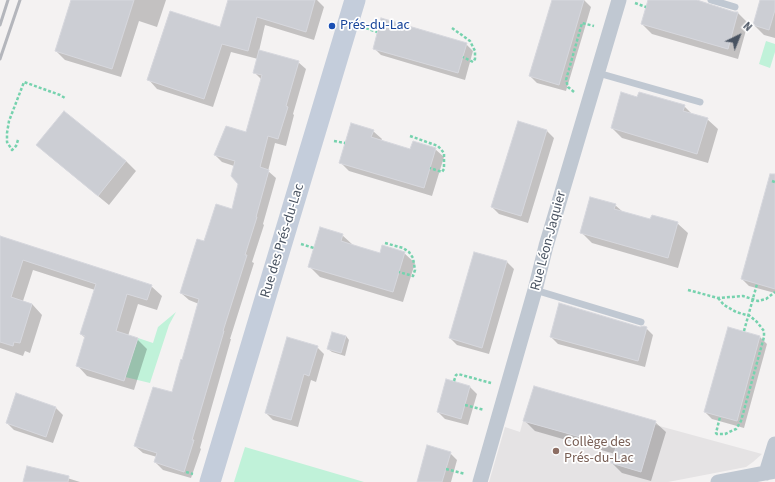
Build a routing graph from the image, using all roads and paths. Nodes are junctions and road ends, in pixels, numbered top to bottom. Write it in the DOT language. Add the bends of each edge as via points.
graph roads {
  1 [pos="355,0"];
  2 [pos="619,0"];
  3 [pos="711,0"];
  4 [pos="735,7"];
  5 [pos="362,27"];
  6 [pos="452,28"];
  7 [pos="610,30"];
  8 [pos="377,32"];
  9 [pos="463,57"];
  10 [pos="598,73"];
  11 [pos="65,98"];
  12 [pos="590,99"];
  13 [pos="700,102"];
  14 [pos="410,136"];
  15 [pos="18,140"];
  16 [pos="330,140"];
  17 [pos="345,143"];
  18 [pos="430,168"];
  19 [pos="300,243"];
  20 [pos="385,243"];
  21 [pos="314,248"];
  22 [pos="399,272"];
  23 [pos="758,284"];
  24 [pos="535,290"];
  25 [pos="688,290"];
  26 [pos="775,292"];
  27 [pos="718,298"];
  28 [pos="753,300"];
  29 [pos="748,316"];
  30 [pos="641,322"];
  31 [pos="744,332"];
  32 [pos="454,381"];
  33 [pos="507,387"];
  34 [pos="720,417"];
  35 [pos="775,444"];
  36 [pos="771,472"];
  37 [pos="210,482"];
  38 [pos="480,482"];
  39 [pos="718,482"];
  1 -- 37 [label="street, Rue des Prés-du-Lac"];
  2 -- 7 [label="street, Rue Léon-Jaquier"];
  3 -- 4 [label="lane"];
  5 -- 8 [label="path"];
  6 -- 9 [label="path" via="470,41 475,51 473,62"];
  7 -- 10 [label="street, Rue Léon-Jaquier"];
  7 -- 12 [label="path" via="582,23 566,80 568,87"];
  10 -- 12 [label="street, Rue Léon-Jaquier"];
  10 -- 13 [label="lane"];
  11 -- 15 [label="path" via="24,82 7,133 7,142 12,150"];
  12 -- 24 [label="street, Rue Léon-Jaquier"];
  14 -- 18 [label="path" via="438,146 444,153 442,172"];
  16 -- 17 [label="path"];
  19 -- 21 [label="path"];
  20 -- 22 [label="path" via="403,248 413,258 413,276"];
  23 -- 28 [label="path"];
  24 -- 30 [label="lane"];
  24 -- 33 [label="street, Rue Léon-Jaquier"];
  25 -- 27 [label="path"];
  26 -- 28 [label="path" via="766,299"];
  27 -- 28 [label="path" via="743,296"];
  27 -- 29 [label="path" via="724,305"];
  28 -- 29 [label="path"];
  29 -- 31 [label="path"];
  29 -- 34 [label="path" via="764,331 764,337 741,421 736,429 725,434 717,434"];
  32 -- 33 [label="path" via="458,374"];
  33 -- 38 [label="street, Rue Léon-Jaquier"];
  35 -- 36 [label="street"];
  36 -- 39 [label="street"];
}
